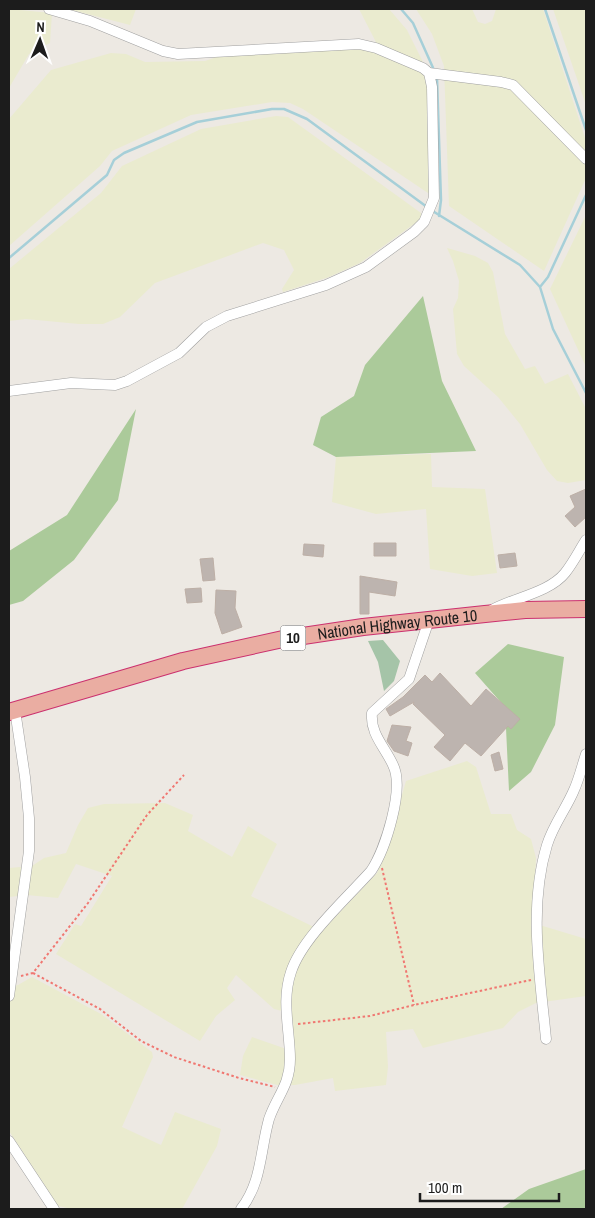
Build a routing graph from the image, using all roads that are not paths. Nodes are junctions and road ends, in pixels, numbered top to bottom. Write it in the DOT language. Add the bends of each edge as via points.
graph roads {
  1 [pos="49,9"];
  2 [pos="429,73"];
  3 [pos="586,159"];
  4 [pos="9,391"];
  5 [pos="586,540"];
  6 [pos="586,609"];
  7 [pos="485,614"];
  8 [pos="429,620"];
  9 [pos="12,711"];
  10 [pos="586,754"];
  11 [pos="9,996"];
  12 [pos="546,1039"];
  13 [pos="9,1141"];
  14 [pos="54,1209"];
  15 [pos="241,1209"];
  1 -- 2 [label="street" via="178,54 359,44 410,62"];
  2 -- 3 [label="street" via="513,85"];
  2 -- 4 [label="street" via="434,198 424,222 414,232 366,267 326,285 227,316 206,327 179,353 126,381 115,384 71,383"];
  5 -- 7 [label="street" via="565,574 546,588 507,601"];
  6 -- 7 [label="highway, National Highway Route 10 / 10"];
  7 -- 8 [label="highway, National Highway Route 10 / 10"];
  8 -- 9 [label="highway, National Highway Route 10 / 10" via="336,631 229,650"];
  8 -- 15 [label="street" via="409,680 372,713 375,734 394,766 396,794 378,860 298,955 286,989 288,1081 269,1121 255,1184"];
  9 -- 11 [label="street" via="25,777 29,834"];
  10 -- 12 [label="street" via="574,790 547,844 537,891"];
  13 -- 14 [label="street"];
}
